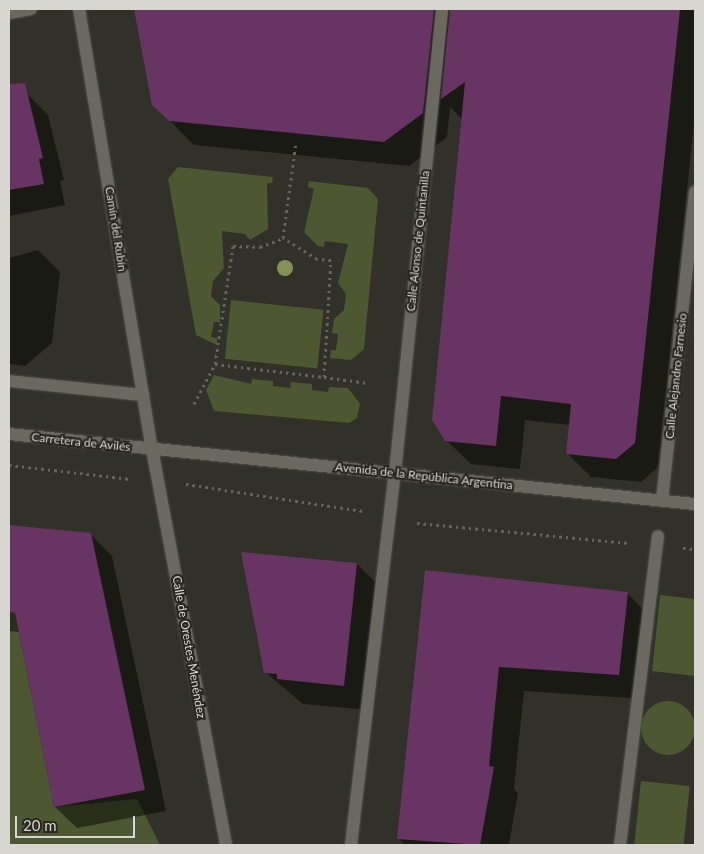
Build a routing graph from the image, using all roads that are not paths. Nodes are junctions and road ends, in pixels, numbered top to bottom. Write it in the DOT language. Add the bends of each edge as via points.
graph roads {
  1 [pos="31,9"];
  2 [pos="80,9"];
  3 [pos="442,9"];
  4 [pos="9,13"];
  5 [pos="695,192"];
  6 [pos="9,381"];
  7 [pos="143,395"];
  8 [pos="9,434"];
  9 [pos="152,449"];
  10 [pos="395,473"];
  11 [pos="662,501"];
  12 [pos="695,504"];
  13 [pos="657,541"];
  14 [pos="226,845"];
  15 [pos="351,845"];
  16 [pos="620,845"];
  1 -- 4 [label="street"];
  2 -- 7 [label="street, Camín del Rubín"];
  3 -- 10 [label="street, Calle Alonso de Quintanilla"];
  5 -- 11 [label="street, Calle Alejandro Farnesio"];
  6 -- 7 [label="street"];
  7 -- 9 [label="street, Camín del Rubín"];
  8 -- 9 [label="street, Carretera de Avilés"];
  9 -- 10 [label="street, Avenida de la República Argentina"];
  9 -- 14 [label="street, Calle de Orestes Menéndez"];
  10 -- 11 [label="street, Avenida de la República Argentina"];
  10 -- 15 [label="street, Calle Alonso de Quintanilla"];
  11 -- 12 [label="street, Avenida de la República Argentina"];
  13 -- 16 [label="street"];
}
